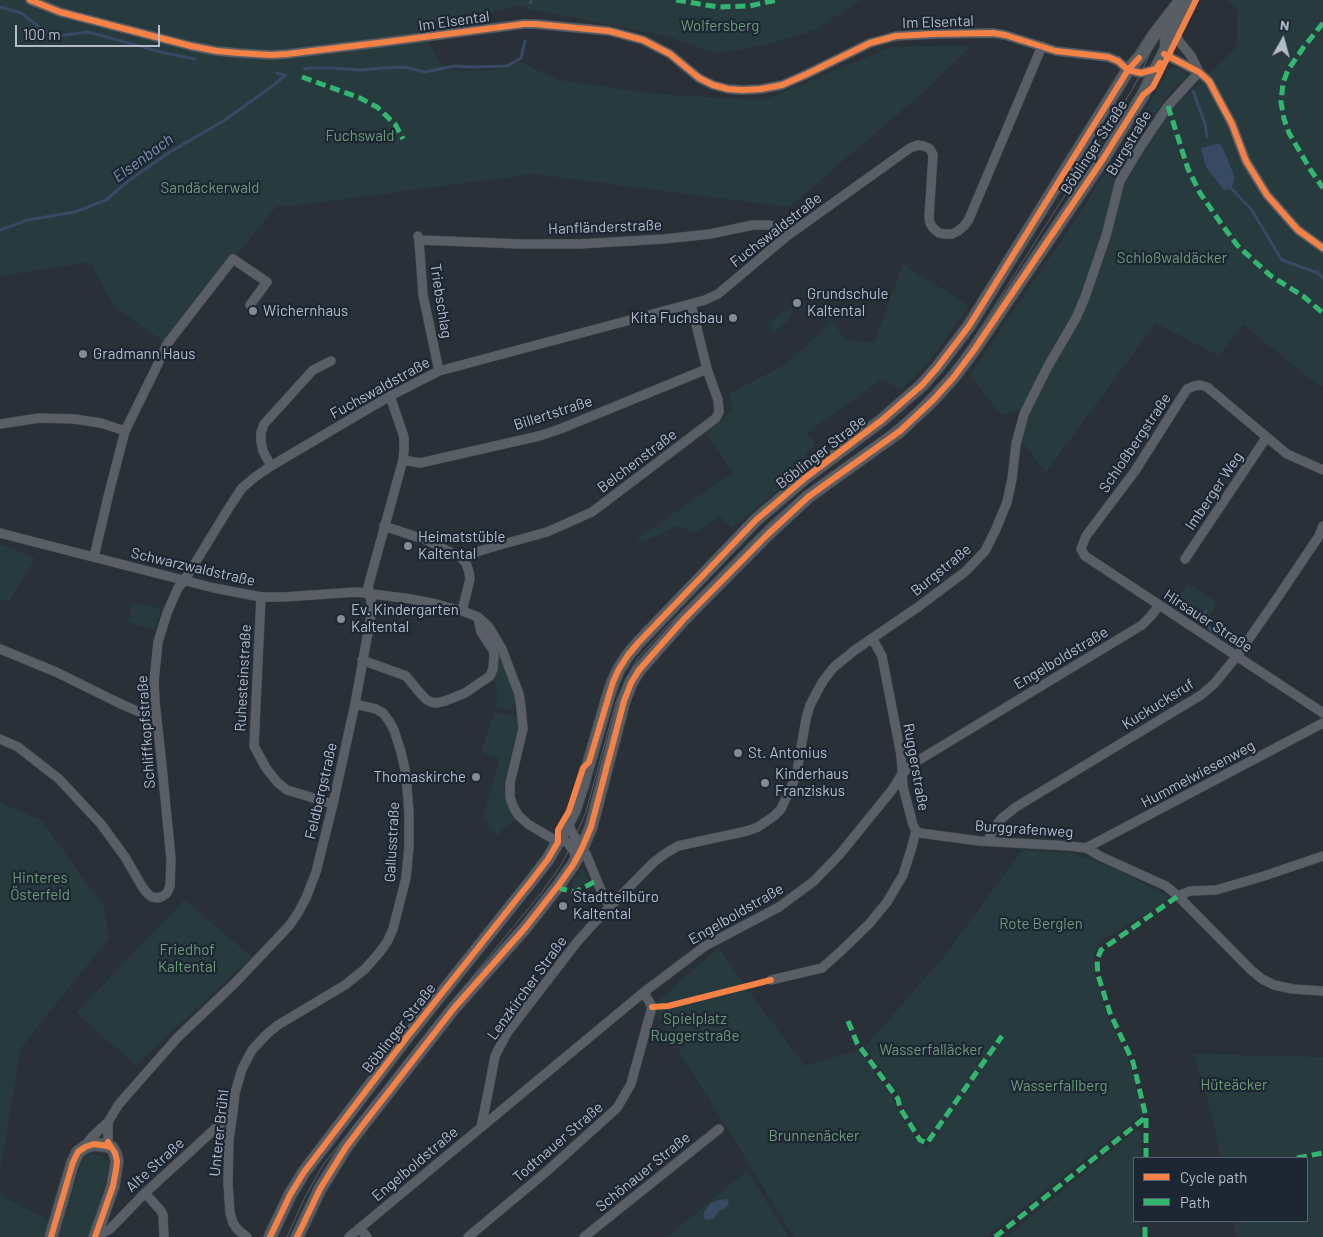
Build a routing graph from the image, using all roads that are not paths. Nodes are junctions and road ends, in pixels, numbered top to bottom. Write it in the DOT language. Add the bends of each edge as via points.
graph roads {
  1 [pos="30,0"];
  2 [pos="1188,0"];
  3 [pos="1178,5"];
  4 [pos="1175,31"];
  5 [pos="1042,46"];
  6 [pos="1164,54"];
  7 [pos="1129,64"];
  8 [pos="1156,69"];
  9 [pos="1199,72"];
  10 [pos="787,236"];
  11 [pos="419,238"];
  12 [pos="1323,248"];
  13 [pos="691,304"];
  14 [pos="250,305"];
  15 [pos="331,361"];
  16 [pos="707,369"];
  17 [pos="439,371"];
  18 [pos="390,396"];
  19 [pos="0,424"];
  20 [pos="125,431"];
  21 [pos="1266,438"];
  22 [pos="403,460"];
  23 [pos="271,466"];
  24 [pos="1323,470"];
  25 [pos="384,526"];
  26 [pos="1323,526"];
  27 [pos="0,534"];
  28 [pos="1081,549"];
  29 [pos="94,557"];
  30 [pos="460,557"];
  31 [pos="1185,559"];
  32 [pos="184,580"];
  33 [pos="369,594"];
  34 [pos="261,597"];
  35 [pos="1159,605"];
  36 [pos="462,611"];
  37 [pos="478,617"];
  38 [pos="872,638"];
  39 [pos="0,649"];
  40 [pos="1237,656"];
  41 [pos="362,660"];
  42 [pos="355,704"];
  43 [pos="1323,713"];
  44 [pos="156,719"];
  45 [pos="1323,723"];
  46 [pos="0,739"];
  47 [pos="902,774"];
  48 [pos="333,804"];
  49 [pos="569,824"];
  50 [pos="590,827"];
  51 [pos="916,831"];
  52 [pos="558,842"];
  53 [pos="988,842"];
  54 [pos="1086,848"];
  55 [pos="579,853"];
  56 [pos="1323,856"];
  57 [pos="1178,896"];
  58 [pos="611,906"];
  59 [pos="771,980"];
  60 [pos="1323,991"];
  61 [pos="644,992"];
  62 [pos="267,1034"];
  63 [pos="233,1112"];
  64 [pos="108,1122"];
  65 [pos="481,1127"];
  66 [pos="719,1129"];
  67 [pos="85,1147"];
  68 [pos="112,1148"];
  69 [pos="145,1192"];
  70 [pos="360,1228"];
  71 [pos="51,1237"];
  72 [pos="95,1237"];
  73 [pos="164,1237"];
  74 [pos="247,1237"];
  75 [pos="270,1237"];
  76 [pos="298,1237"];
  77 [pos="349,1237"];
  78 [pos="367,1237"];
  79 [pos="468,1237"];
  80 [pos="584,1237"];
  1 -- 5 [label="street, Im Elsental" via="60,12 192,46 246,54 280,54 524,24 609,31 643,40 670,54 699,78 713,85 743,90 782,84 870,43 896,36 994,33"];
  2 -- 4 [label="main road, Böblinger Straße"];
  3 -- 6 [label="street, Böblinger Straße" via="1165,36"];
  3 -- 7 [label="main road, Böblinger Straße" via="1139,58"];
  4 -- 6 [label="main road, Böblinger Straße"];
  4 -- 9 [label="street"];
  5 -- 7 [label="street"];
  5 -- 10 [label="street, Fuchswaldstraße" via="969,219 958,231 945,234 930,223 933,155 930,149 918,145"];
  6 -- 8 [label="main road, Böblinger Straße"];
  6 -- 9 [label="street"];
  7 -- 8 [label="street" via="1141,73"];
  7 -- 49 [label="main road, Böblinger Straße" via="969,326 937,368 882,420 756,520 628,655 608,697"];
  8 -- 50 [label="main road, Böblinger Straße" via="1102,159 953,378 900,431 808,497 647,659 631,683 624,701"];
  9 -- 12 [label="street" via="1209,81 1232,124 1246,161 1267,195 1298,230"];
  9 -- 38 [label="street, Burgstraße" via="1168,106 1120,181 1106,236 1082,304 1024,414 1007,502 986,550 966,571"];
  10 -- 11 [label="street, Hanfländerstraße" via="779,228 753,225 710,234 579,244"];
  10 -- 13 [label="street, Fuchswaldstraße" via="718,294"];
  11 -- 17 [label="street, Triebschlag" via="423,295"];
  13 -- 16 [label="street, Belchenstraße"];
  13 -- 17 [label="street, Fuchswaldstraße"];
  14 -- 20 [label="street" via="267,282 233,259 167,344"];
  15 -- 23 [label="street" via="313,370 264,424 261,441"];
  16 -- 22 [label="street, Billertstraße" via="539,436 420,463"];
  16 -- 30 [label="street, Belchenstraße" via="719,406 716,418 592,512 547,532"];
  17 -- 18 [label="street, Fuchswaldstraße"];
  18 -- 22 [label="street, Feldbergstraße" via="404,437"];
  18 -- 23 [label="street, Fuchswaldstraße"];
  19 -- 20 [label="street" via="39,418 74,419"];
  20 -- 29 [label="street"];
  21 -- 24 [label="street, Schloßbergstraße" via="1287,454"];
  21 -- 28 [label="street, Schloßbergstraße" via="1207,387 1200,385 1187,389 1135,471 1086,536"];
  21 -- 31 [label="street, Imberger Weg"];
  22 -- 25 [label="street, Feldbergstraße"];
  23 -- 32 [label="street, Fuchswaldstraße" via="242,488"];
  25 -- 30 [label="street" via="426,540"];
  25 -- 33 [label="street, Feldbergstraße"];
  26 -- 40 [label="street, Kuckucksruf"];
  27 -- 29 [label="street, Schwarzwaldstraße"];
  28 -- 35 [label="street, Hirsauer Straße" via="1085,556"];
  29 -- 32 [label="street, Schwarzwaldstraße"];
  30 -- 36 [label="street" via="466,563 470,579"];
  32 -- 34 [label="street, Schwarzwaldstraße"];
  32 -- 44 [label="street, Schliffkopfstraße" via="172,600 158,642 154,680"];
  33 -- 34 [label="street, Schwarzwaldstraße"];
  33 -- 36 [label="street, Schwarzwaldstraße" via="411,599"];
  33 -- 41 [label="street, Feldbergstraße" via="372,610"];
  34 -- 48 [label="street, Ruhesteinstraße" via="254,746 277,782 288,790"];
  35 -- 40 [label="street, Hirsauer Straße"];
  35 -- 47 [label="street, Engelboldstraße" via="1142,625 914,763"];
  36 -- 37 [label="street, Schwarzwaldstraße"];
  37 -- 41 [label="street" via="481,632 493,650 490,676 465,693 445,701 430,702 406,676"];
  37 -- 52 [label="street, Schwarzwaldstraße" via="489,627 502,648 522,707 524,729 510,783 513,806 528,824"];
  38 -- 47 [label="street, Ruggerstraße" via="882,656"];
  38 -- 58 [label="street, Burgstraße" via="834,667 817,691 806,719 794,783 781,809 758,827 747,831 678,846 654,862"];
  39 -- 44 [label="street"];
  40 -- 43 [label="street, Hirsauer Straße"];
  40 -- 53 [label="street, Kuckucksruf" via="1201,695 1016,807 994,828"];
  41 -- 42 [label="street, Feldbergstraße"];
  42 -- 48 [label="street, Feldbergstraße"];
  42 -- 62 [label="street, Gallusstraße" via="376,709 389,721 406,774 409,847 400,906 387,942 365,969"];
  44 -- 46 [label="street, Schliffkopfstraße" via="171,859 170,886 158,898 143,888 101,824 59,779 18,747"];
  45 -- 54 [label="street, Hummelwiesenweg"];
  47 -- 51 [label="street, Ruggerstraße"];
  47 -- 61 [label="street, Engelboldstraße" via="840,854 814,881 779,907 705,946"];
  48 -- 64 [label="street, Feldbergstraße" via="312,885 294,919 235,983 178,1037 119,1104"];
  49 -- 50 [label="street" via="579,831"];
  49 -- 52 [label="main road, Böblinger Straße"];
  49 -- 55 [label="street"];
  50 -- 55 [label="main road, Böblinger Straße"];
  51 -- 53 [label="street, Burggrafenweg"];
  51 -- 59 [label="street, Ruggerstraße" via="902,875 869,924 822,968"];
  52 -- 55 [label="street" via="568,843 574,852"];
  52 -- 75 [label="main road, Böblinger Straße" via="548,860 304,1172"];
  53 -- 54 [label="street, Burggrafenweg"];
  54 -- 57 [label="street, Burggrafenweg" via="1166,886"];
  55 -- 58 [label="street" via="587,856 605,900"];
  55 -- 76 [label="main road, Böblinger Straße" via="525,928 454,1008 346,1147 320,1189"];
  56 -- 57 [label="street" via="1216,890 1190,891"];
  57 -- 60 [label="street, Burggrafenweg" via="1262,979 1293,989"];
  58 -- 65 [label="street, Lenzkircher Straße" via="577,942 507,1033 495,1056"];
  61 -- 65 [label="street, Engelboldstraße"];
  61 -- 79 [label="street, Todtnauer Straße" via="652,1008 631,1084 617,1108"];
  62 -- 63 [label="street, Unterer Brühl" via="252,1050 242,1069"];
  63 -- 69 [label="street, Alte Straße"];
  63 -- 74 [label="street, Unterer Brühl" via="228,1155 228,1199 233,1223"];
  64 -- 67 [label="street, Feldbergstraße"];
  64 -- 68 [label="street" via="108,1142"];
  65 -- 70 [label="street, Engelboldstraße"];
  66 -- 80 [label="street, Schönauer Straße"];
  67 -- 68 [label="main road" via="94,1144"];
  67 -- 71 [label="main road" via="73,1162"];
  68 -- 72 [label="main road" via="118,1161"];
  69 -- 72 [label="street, Alte Straße" via="110,1228"];
  69 -- 73 [label="street" via="161,1211"];
  70 -- 77 [label="street, Engelboldstraße"];
  70 -- 78 [label="street"];
}
